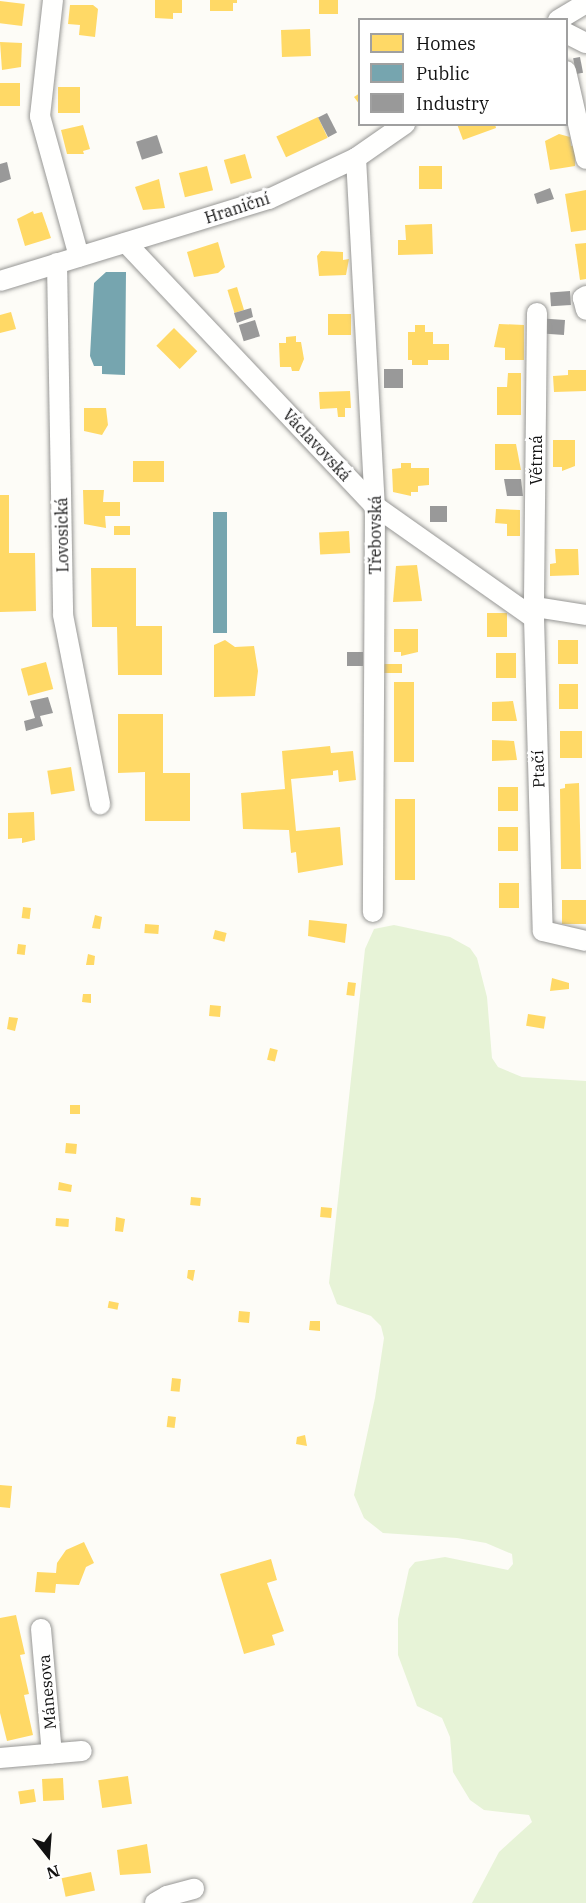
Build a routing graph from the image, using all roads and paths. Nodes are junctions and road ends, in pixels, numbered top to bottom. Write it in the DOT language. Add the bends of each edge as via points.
graph roads {
  1 [pos="53,0"];
  2 [pos="586,3"];
  3 [pos="561,18"];
  4 [pos="568,34"];
  5 [pos="586,43"];
  6 [pos="568,76"];
  7 [pos="402,126"];
  8 [pos="356,158"];
  9 [pos="586,159"];
  10 [pos="126,243"];
  11 [pos="79,257"];
  12 [pos="57,263"];
  13 [pos="0,281"];
  14 [pos="586,296"];
  15 [pos="586,310"];
  16 [pos="537,313"];
  17 [pos="375,506"];
  18 [pos="585,612"];
  19 [pos="534,613"];
  20 [pos="100,804"];
  21 [pos="373,912"];
  22 [pos="586,941"];
  23 [pos="41,1629"];
  24 [pos="82,1751"];
  25 [pos="52,1754"];
  26 [pos="0,1758"];
  27 [pos="194,1889"];
  28 [pos="155,1903"];
  1 -- 11 [label="street" via="40,116"];
  2 -- 3 [label="street"];
  4 -- 5 [label="street"];
  6 -- 9 [label="street"];
  7 -- 8 [label="street, Hraniční"];
  8 -- 10 [label="street, Hraniční" via="269,199"];
  8 -- 17 [label="street, Třebovská"];
  10 -- 11 [label="street, Hraniční"];
  10 -- 17 [label="street, Václavovská"];
  11 -- 12 [label="street, Hraniční"];
  12 -- 13 [label="street, Hraniční"];
  12 -- 20 [label="street, Lovosická" via="63,615"];
  14 -- 15 [label="street"];
  16 -- 19 [label="street, Větrná"];
  17 -- 19 [label="street, Václavovská"];
  17 -- 21 [label="street, Třebovská"];
  18 -- 19 [label="street, Václavovská"];
  19 -- 22 [label="street, Ptačí" via="543,932"];
  23 -- 25 [label="street, Mánesova"];
  24 -- 25 [label="street, Mánesova"];
  25 -- 26 [label="street, Mánesova"];
  27 -- 28 [label="street"];
}
